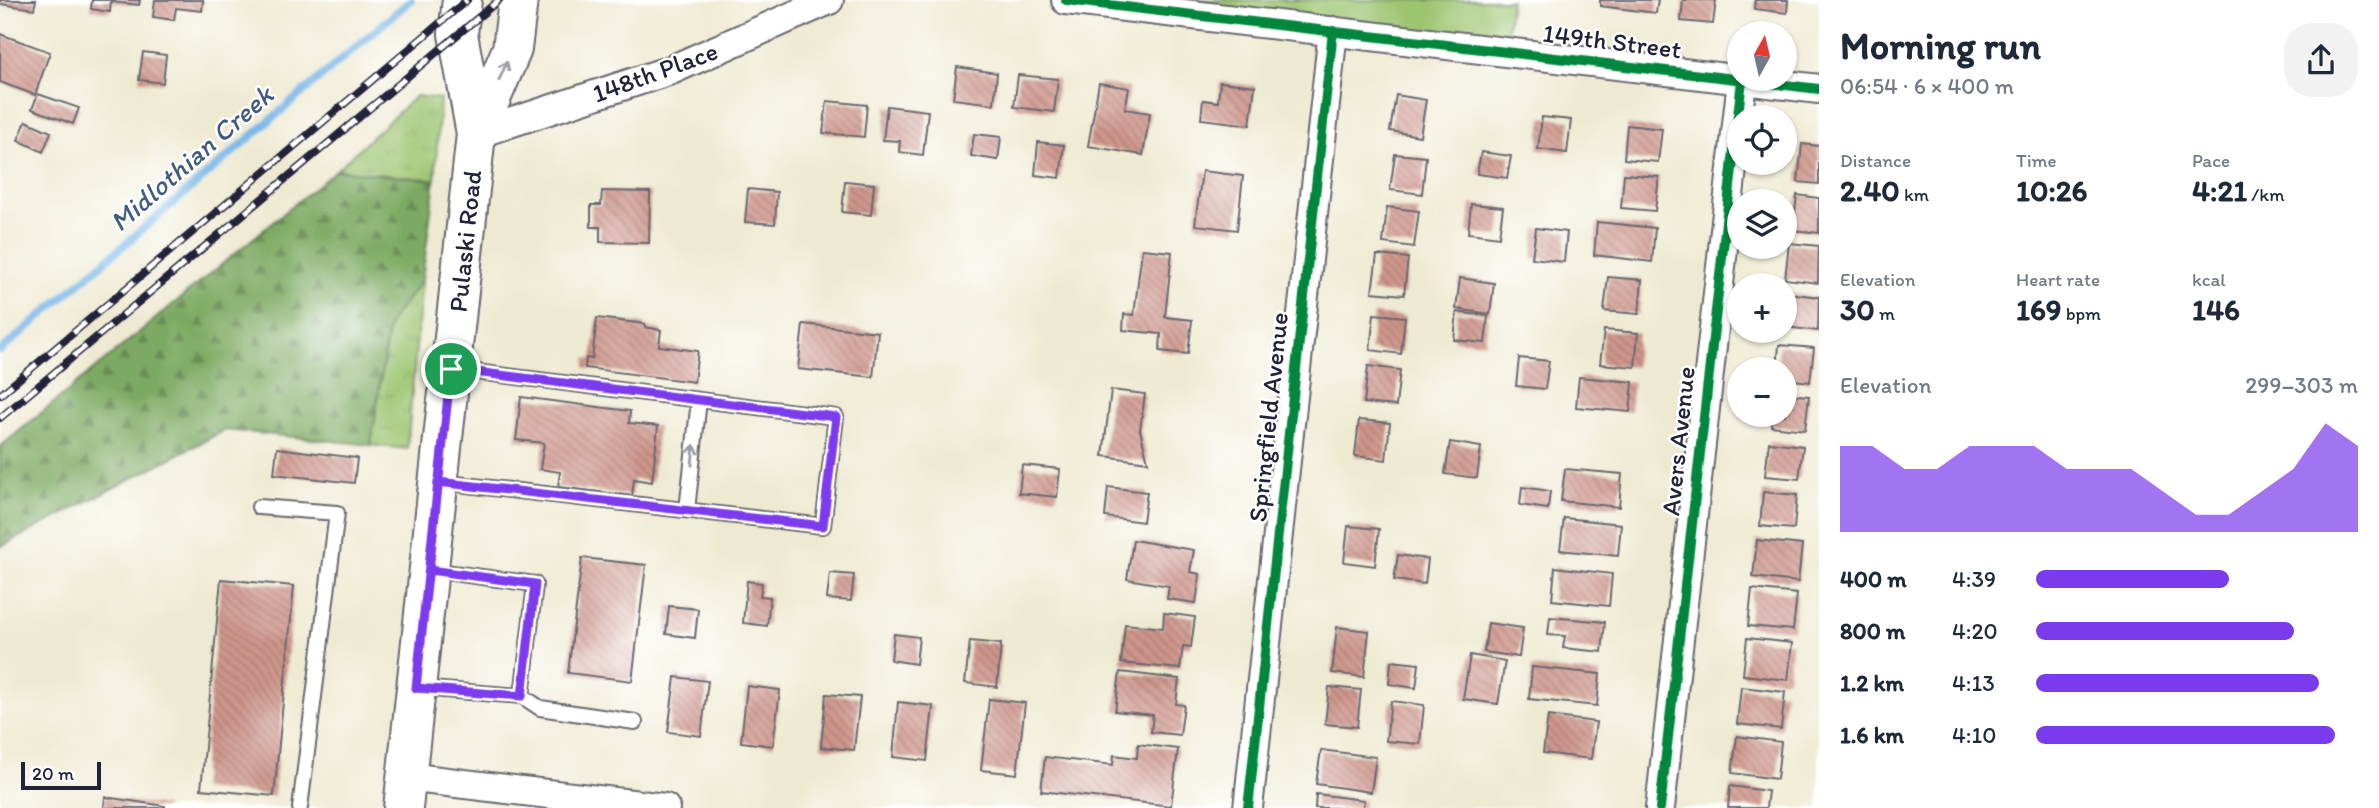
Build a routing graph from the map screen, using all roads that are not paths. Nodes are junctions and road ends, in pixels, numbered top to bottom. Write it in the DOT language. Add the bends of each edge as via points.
graph roads {
  1 [pos="462,0"];
  2 [pos="517,0"];
  3 [pos="829,0"];
  4 [pos="1066,0"];
  5 [pos="1333,32"];
  6 [pos="1727,78"];
  7 [pos="1797,86"];
  8 [pos="1819,89"];
  9 [pos="1741,91"];
  10 [pos="476,134"];
  11 [pos="451,369"];
  12 [pos="699,400"];
  13 [pos="438,482"];
  14 [pos="259,507"];
  15 [pos="687,510"];
  16 [pos="429,570"];
  17 [pos="416,688"];
  18 [pos="522,696"];
  19 [pos="635,722"];
  20 [pos="404,792"];
  21 [pos="300,808"];
  22 [pos="665,808"];
  23 [pos="1248,808"];
  24 [pos="1660,808"];
  1 -- 10 [label="main road, Pulaski Road" via="458,34"];
  10 -- 2 [label="main road, Pulaski Road, one-way" via="512,49"];
  3 -- 10 [label="street, 148th Place" via="671,70"];
  4 -- 5 [label="street, 149th Street"];
  5 -- 6 [label="street, 149th Street"];
  5 -- 23 [label="street, Springfield Avenue"];
  7 -- 8 [label="street, 149th Street"];
  9 -- 24 [label="street, Avers Avenue"];
  10 -- 11 [label="main road, Pulaski Road"];
  11 -- 12 [label="lane"];
  11 -- 13 [label="main road, Pulaski Road"];
  15 -- 12 [label="lane, one-way"];
  12 -- 15 [label="lane" via="836,417 823,526"];
  13 -- 15 [label="lane"];
  13 -- 16 [label="main road, Pulaski Road"];
  14 -- 21 [label="lane" via="337,513"];
  16 -- 17 [label="main road, Pulaski Road"];
  16 -- 18 [label="lane" via="535,584"];
  17 -- 18 [label="lane"];
  17 -- 20 [label="main road, Pulaski Road"];
  18 -- 19 [label="lane" via="540,708"];
  20 -- 22 [label="street"];
}
